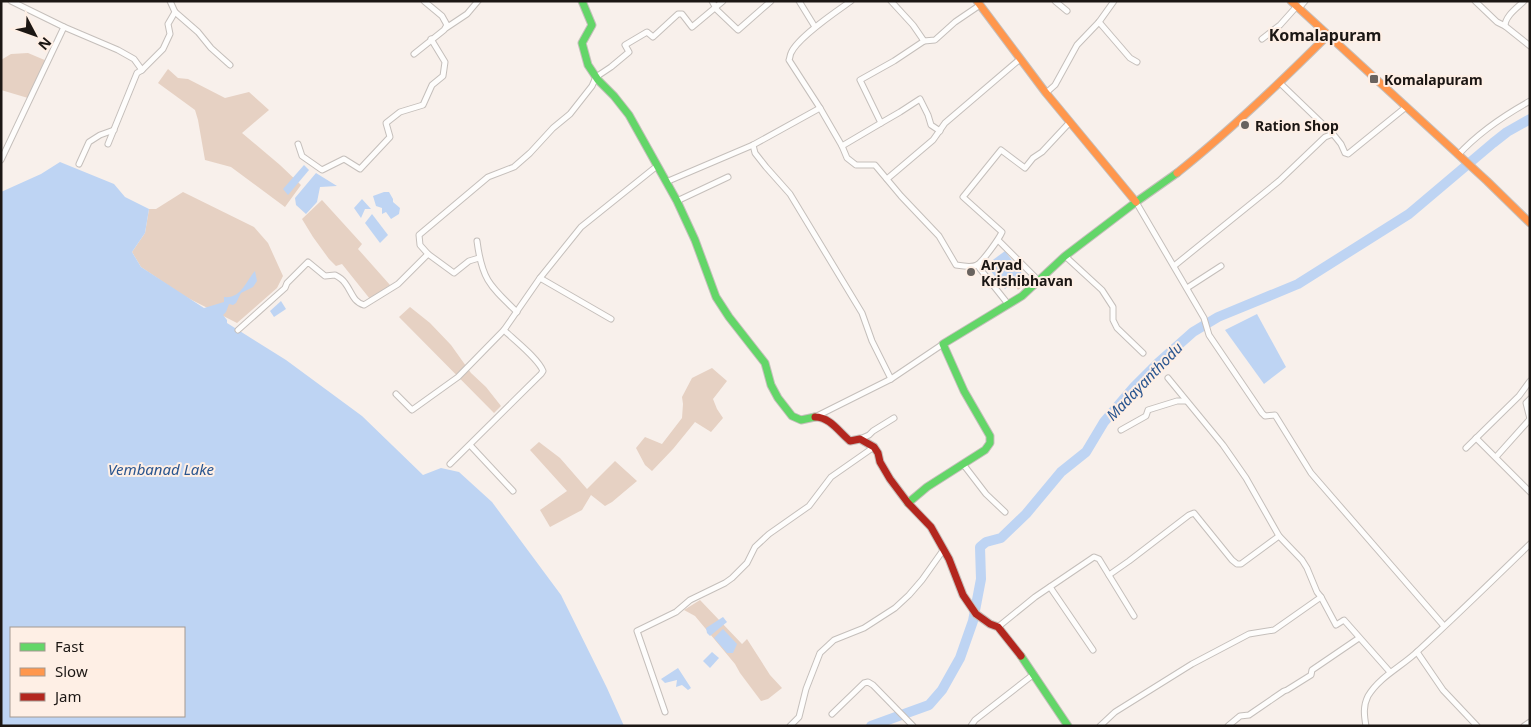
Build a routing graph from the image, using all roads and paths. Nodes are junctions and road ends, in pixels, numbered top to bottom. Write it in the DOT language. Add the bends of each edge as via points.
graph roads {
  1 [pos="11,1"];
  2 [pos="170,1"];
  3 [pos="424,1"];
  4 [pos="478,1"];
  5 [pos="582,1"];
  6 [pos="712,1"];
  7 [pos="723,1"];
  8 [pos="771,1"];
  9 [pos="799,1"];
  10 [pos="851,1"];
  11 [pos="891,1"];
  12 [pos="1055,1"];
  13 [pos="1114,1"];
  14 [pos="1305,1"];
  15 [pos="1475,1"];
  16 [pos="1524,1"];
  17 [pos="978,3"];
  18 [pos="1296,5"];
  19 [pos="716,7"];
  20 [pos="1067,11"];
  21 [pos="176,12"];
  22 [pos="1099,22"];
  23 [pos="1505,26"];
  24 [pos="64,27"];
  25 [pos="815,28"];
  26 [pos="444,30"];
  27 [pos="1328,35"];
  28 [pos="431,39"];
  29 [pos="1262,39"];
  30 [pos="924,42"];
  31 [pos="1530,46"];
  32 [pos="414,54"];
  33 [pos="1020,59"];
  34 [pos="1137,62"];
  35 [pos="230,65"];
  36 [pos="142,70"];
  37 [pos="596,77"];
  38 [pos="1280,83"];
  39 [pos="1046,93"];
  40 [pos="1530,101"];
  41 [pos="1406,107"];
  42 [pos="820,108"];
  43 [pos="1070,122"];
  44 [pos="881,123"];
  45 [pos="114,130"];
  46 [pos="940,131"];
  47 [pos="1332,134"];
  48 [pos="108,144"];
  49 [pos="298,144"];
  50 [pos="753,145"];
  51 [pos="842,146"];
  52 [pos="1460,156"];
  53 [pos="1,160"];
  54 [pos="79,164"];
  55 [pos="657,166"];
  56 [pos="728,176"];
  57 [pos="886,179"];
  58 [pos="666,182"];
  59 [pos="676,200"];
  60 [pos="1136,202"];
  61 [pos="1530,223"];
  62 [pos="998,240"];
  63 [pos="477,241"];
  64 [pos="428,254"];
  65 [pos="1065,256"];
  66 [pos="479,258"];
  67 [pos="977,265"];
  68 [pos="1174,266"];
  69 [pos="1221,266"];
  70 [pos="540,278"];
  71 [pos="1039,281"];
  72 [pos="1186,288"];
  73 [pos="1008,304"];
  74 [pos="517,312"];
  75 [pos="611,319"];
  76 [pos="238,330"];
  77 [pos="504,330"];
  78 [pos="943,344"];
  79 [pos="1143,353"];
  80 [pos="1168,378"];
  81 [pos="891,379"];
  82 [pos="1530,381"];
  83 [pos="396,394"];
  84 [pos="1530,399"];
  85 [pos="1186,401"];
  86 [pos="817,416"];
  87 [pos="894,418"];
  88 [pos="1530,419"];
  89 [pos="1121,430"];
  90 [pos="1476,438"];
  91 [pos="870,442"];
  92 [pos="470,445"];
  93 [pos="1466,448"];
  94 [pos="1496,457"];
  95 [pos="450,464"];
  96 [pos="963,464"];
  97 [pos="513,491"];
  98 [pos="1530,492"];
  99 [pos="908,503"];
  100 [pos="1005,512"];
  101 [pos="1279,536"];
  102 [pos="1530,544"];
  103 [pos="944,549"];
  104 [pos="1110,575"];
  105 [pos="1050,587"];
  106 [pos="1322,598"];
  107 [pos="1134,616"];
  108 [pos="1444,626"];
  109 [pos="998,627"];
  110 [pos="1359,638"];
  111 [pos="1093,650"];
  112 [pos="1417,652"];
  113 [pos="1390,672"];
  114 [pos="1034,674"];
  115 [pos="665,712"];
  116 [pos="832,714"];
  117 [pos="1530,722"];
  118 [pos="790,726"];
  119 [pos="913,726"];
  120 [pos="971,726"];
  121 [pos="1068,726"];
  122 [pos="1100,726"];
  123 [pos="1228,726"];
  124 [pos="1366,726"];
  125 [pos="1477,726"];
  126 [pos="1524,726"];
  1 -- 24 [label="street"];
  2 -- 21 [label="street"];
  3 -- 26 [label="street" via="445,20"];
  4 -- 26 [label="street" via="467,14"];
  5 -- 37 [label="main road" via="592,24 582,43"];
  6 -- 19 [label="street"];
  7 -- 19 [label="street"];
  8 -- 19 [label="street" via="738,30"];
  9 -- 25 [label="street"];
  10 -- 25 [label="street"];
  11 -- 30 [label="street"];
  12 -- 20 [label="street"];
  13 -- 22 [label="street"];
  14 -- 18 [label="street"];
  15 -- 23 [label="street"];
  16 -- 23 [label="street" via="1506,18"];
  17 -- 30 [label="street" via="935,40"];
  17 -- 33 [label="main road"];
  18 -- 27 [label="main road"];
  18 -- 29 [label="street" via="1280,25"];
  19 -- 37 [label="street" via="692,27 682,14 678,14 653,37 646,32 625,45 629,52"];
  21 -- 35 [label="street"];
  21 -- 36 [label="street" via="168,24 170,34 163,49"];
  22 -- 34 [label="street"];
  22 -- 39 [label="street" via="1078,44 1055,85"];
  23 -- 31 [label="street"];
  24 -- 36 [label="street" via="118,50 134,59"];
  24 -- 53 [label="street"];
  25 -- 42 [label="street" via="798,43 791,52 790,60"];
  26 -- 28 [label="street"];
  27 -- 38 [label="main road"];
  27 -- 41 [label="main road"];
  28 -- 32 [label="street"];
  28 -- 49 [label="street" via="445,62 443,76 432,85 422,106 400,112 386,123 390,138 360,170 344,159 322,170 302,156"];
  30 -- 44 [label="street" via="860,80"];
  33 -- 39 [label="main road"];
  33 -- 46 [label="street" via="944,123"];
  36 -- 45 [label="street" via="137,73"];
  37 -- 55 [label="main road" via="629,115"];
  37 -- 64 [label="street" via="570,114 530,153 514,167 488,177 419,235 420,245"];
  38 -- 47 [label="street"];
  38 -- 60 [label="main road" via="1210,147"];
  39 -- 43 [label="main road"];
  40 -- 52 [label="street" via="1498,119 1474,138"];
  41 -- 47 [label="street" via="1348,154"];
  41 -- 52 [label="main road"];
  42 -- 50 [label="street"];
  42 -- 51 [label="street"];
  43 -- 60 [label="main road"];
  43 -- 62 [label="street" via="1025,168 1001,150 963,197 1002,232"];
  44 -- 46 [label="street" via="920,99 931,125"];
  44 -- 51 [label="street"];
  45 -- 48 [label="street"];
  45 -- 54 [label="street" via="89,142"];
  46 -- 57 [label="street"];
  47 -- 68 [label="street" via="1279,182"];
  50 -- 58 [label="street"];
  50 -- 81 [label="street" via="760,160 790,194 862,313"];
  51 -- 57 [label="street" via="847,158 856,165 875,165"];
  52 -- 61 [label="main road"];
  55 -- 58 [label="main road"];
  55 -- 70 [label="street" via="581,227"];
  56 -- 59 [label="street"];
  57 -- 67 [label="street" via="939,236 956,265"];
  58 -- 59 [label="main road"];
  59 -- 86 [label="main road" via="716,297 765,363 778,398 792,416 801,420"];
  60 -- 65 [label="main road"];
  60 -- 68 [label="street"];
  62 -- 67 [label="street"];
  62 -- 71 [label="street"];
  63 -- 66 [label="street"];
  64 -- 66 [label="street" via="454,273 469,261"];
  64 -- 76 [label="street" via="398,284 364,305 359,304 335,274 325,276 308,262 285,288"];
  65 -- 71 [label="main road"];
  65 -- 79 [label="street" via="1102,290 1113,307 1117,328"];
  66 -- 74 [label="street" via="487,280"];
  67 -- 73 [label="street"];
  68 -- 72 [label="street"];
  69 -- 72 [label="street"];
  70 -- 74 [label="street"];
  70 -- 75 [label="street"];
  71 -- 73 [label="main road"];
  72 -- 108 [label="street" via="1204,318 1209,335 1262,413 1265,416 1275,415 1311,473"];
  73 -- 78 [label="main road"];
  74 -- 77 [label="street"];
  77 -- 83 [label="street" via="458,377 412,410"];
  77 -- 92 [label="street" via="543,371"];
  78 -- 81 [label="street"];
  78 -- 96 [label="main road" via="967,400 990,436 985,450"];
  80 -- 85 [label="street"];
  81 -- 86 [label="street"];
  82 -- 90 [label="street"];
  84 -- 88 [label="street" via="1526,403"];
  85 -- 89 [label="street" via="1148,410 1146,416"];
  85 -- 101 [label="street" via="1246,478"];
  86 -- 91 [label="main road" via="828,420 850,441"];
  87 -- 91 [label="street" via="873,430"];
  88 -- 94 [label="street"];
  90 -- 93 [label="street"];
  90 -- 94 [label="street"];
  91 -- 99 [label="main road" via="890,479"];
  91 -- 115 [label="street" via="831,477 809,506 755,547 732,578 637,631"];
  92 -- 95 [label="street"];
  92 -- 97 [label="street"];
  94 -- 98 [label="street"];
  96 -- 99 [label="main road"];
  96 -- 100 [label="street"];
  99 -- 103 [label="main road" via="931,527"];
  101 -- 104 [label="street" via="1237,564 1194,513"];
  101 -- 106 [label="street" via="1308,568"];
  102 -- 108 [label="street"];
  103 -- 109 [label="main road" via="963,596 976,614"];
  103 -- 118 [label="street" via="922,580 895,608 864,628 834,640 820,653 799,716"];
  104 -- 105 [label="street" via="1094,557"];
  104 -- 107 [label="street"];
  105 -- 109 [label="street"];
  105 -- 111 [label="street"];
  106 -- 110 [label="street" via="1336,625 1344,620"];
  106 -- 122 [label="street" via="1274,630 1249,634 1192,664 1114,712"];
  108 -- 112 [label="street"];
  109 -- 114 [label="main road"];
  110 -- 113 [label="street"];
  110 -- 123 [label="street" via="1312,670 1311,675"];
  112 -- 113 [label="street"];
  112 -- 125 [label="street" via="1443,690"];
  113 -- 124 [label="street" via="1367,698 1364,709"];
  114 -- 120 [label="street"];
  114 -- 121 [label="main road"];
  116 -- 119 [label="street" via="868,682"];
  117 -- 126 [label="street"];
}
